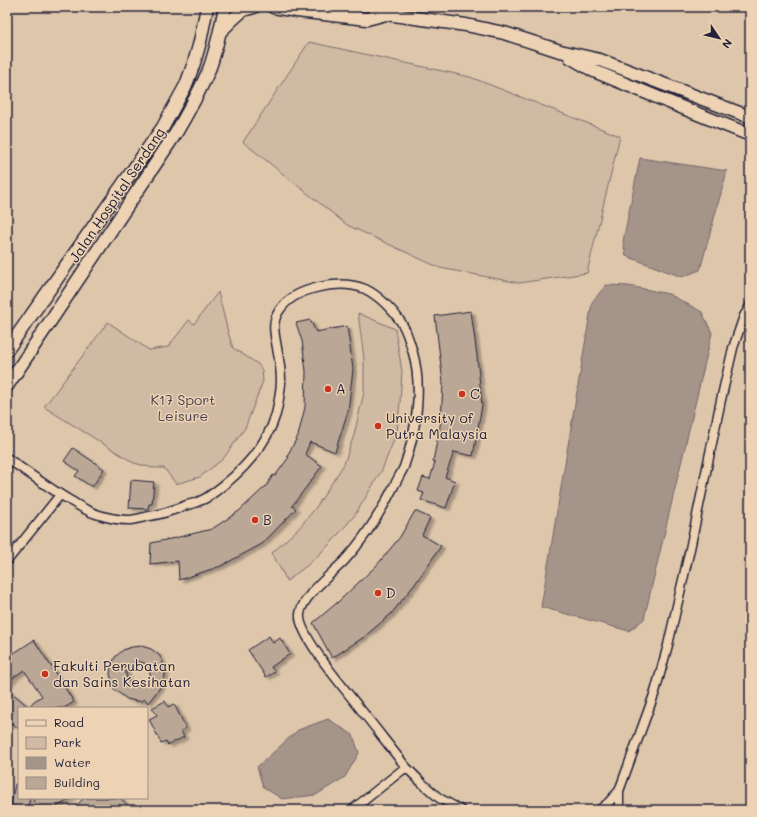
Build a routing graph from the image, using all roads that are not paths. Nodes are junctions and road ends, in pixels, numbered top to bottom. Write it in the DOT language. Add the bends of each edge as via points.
graph roads {
  1 [pos="207,7"];
  2 [pos="225,7"];
  3 [pos="254,7"];
  4 [pos="273,7"];
  5 [pos="374,7"];
  6 [pos="386,14"];
  7 [pos="220,33"];
  8 [pos="560,51"];
  9 [pos="750,117"];
  10 [pos="750,135"];
  11 [pos="750,306"];
  12 [pos="7,350"];
  13 [pos="7,386"];
  14 [pos="7,458"];
  15 [pos="60,495"];
  16 [pos="7,561"];
  17 [pos="406,767"];
  18 [pos="619,791"];
  19 [pos="352,810"];
  20 [pos="462,810"];
  21 [pos="599,810"];
  22 [pos="619,810"];
  1 -- 12 [label="main road, Jalan Hospital Serdang" via="200,42 186,85 163,126"];
  2 -- 7 [label="main road, Jalan Hospital Serdang"];
  3 -- 7 [label="main road" via="243,10"];
  4 -- 6 [label="main road" via="366,19"];
  5 -- 6 [label="main road"];
  6 -- 8 [label="main road" via="466,25"];
  7 -- 13 [label="main road, Jalan Hospital Serdang" via="199,91 176,133"];
  8 -- 9 [label="main road" via="600,60"];
  8 -- 10 [label="main road" via="594,71"];
  11 -- 18 [label="street" via="733,348 668,645 655,692"];
  14 -- 15 [label="street"];
  15 -- 16 [label="street"];
  15 -- 17 [label="street" via="93,513 127,520 163,514 204,500 245,466 269,431 276,413 281,380 274,336 274,324 279,311 298,295 312,288 348,284 377,296 402,323 410,342 416,362 417,415 403,469 386,502 346,559 304,602 299,615 310,642 323,661"];
  17 -- 19 [label="street"];
  17 -- 20 [label="street" via="439,798"];
  18 -- 21 [label="street"];
  18 -- 22 [label="street"];
}
